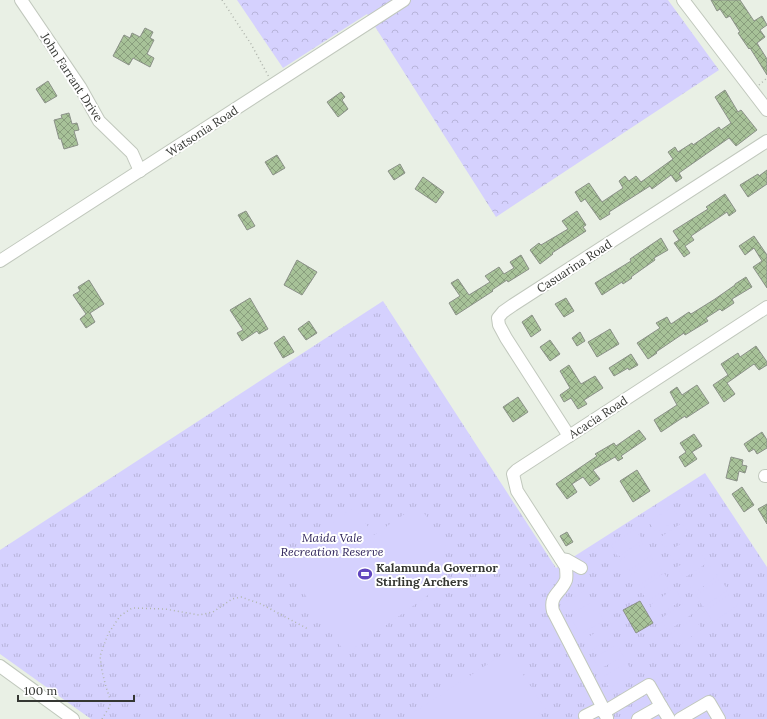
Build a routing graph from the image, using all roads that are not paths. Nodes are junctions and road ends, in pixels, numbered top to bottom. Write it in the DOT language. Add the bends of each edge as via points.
graph roads {
  1 [pos="21,0"];
  2 [pos="404,0"];
  3 [pos="683,0"];
  4 [pos="767,110"];
  5 [pos="767,141"];
  6 [pos="140,171"];
  7 [pos="0,261"];
  8 [pos="767,307"];
  9 [pos="569,436"];
  10 [pos="561,559"];
  11 [pos="581,568"];
  12 [pos="0,666"];
  13 [pos="661,706"];
  14 [pos="606,716"];
  15 [pos="73,719"];
  16 [pos="586,719"];
  17 [pos="639,719"];
  18 [pos="669,719"];
  19 [pos="680,719"];
  20 [pos="719,719"];
  1 -- 6 [label="street, John Farrant Drive" via="80,87 99,121 132,152"];
  2 -- 6 [label="street, Watsonia Road"];
  3 -- 4 [label="street"];
  5 -- 9 [label="street, Casuarina Road" via="513,305 498,318 506,338"];
  6 -- 7 [label="street, Watsonia Road"];
  8 -- 9 [label="street, Acacia Road"];
  9 -- 10 [label="street, Acacia Road" via="512,474 517,491"];
  10 -- 11 [label="street"];
  10 -- 14 [label="street" via="566,567 567,579 553,599 552,605"];
  12 -- 15 [label="street"];
  13 -- 14 [label="street" via="649,685"];
  13 -- 17 [label="street"];
  13 -- 18 [label="street"];
  14 -- 16 [label="street" via="599,709 585,716"];
  19 -- 20 [label="street" via="709,702"];
}
